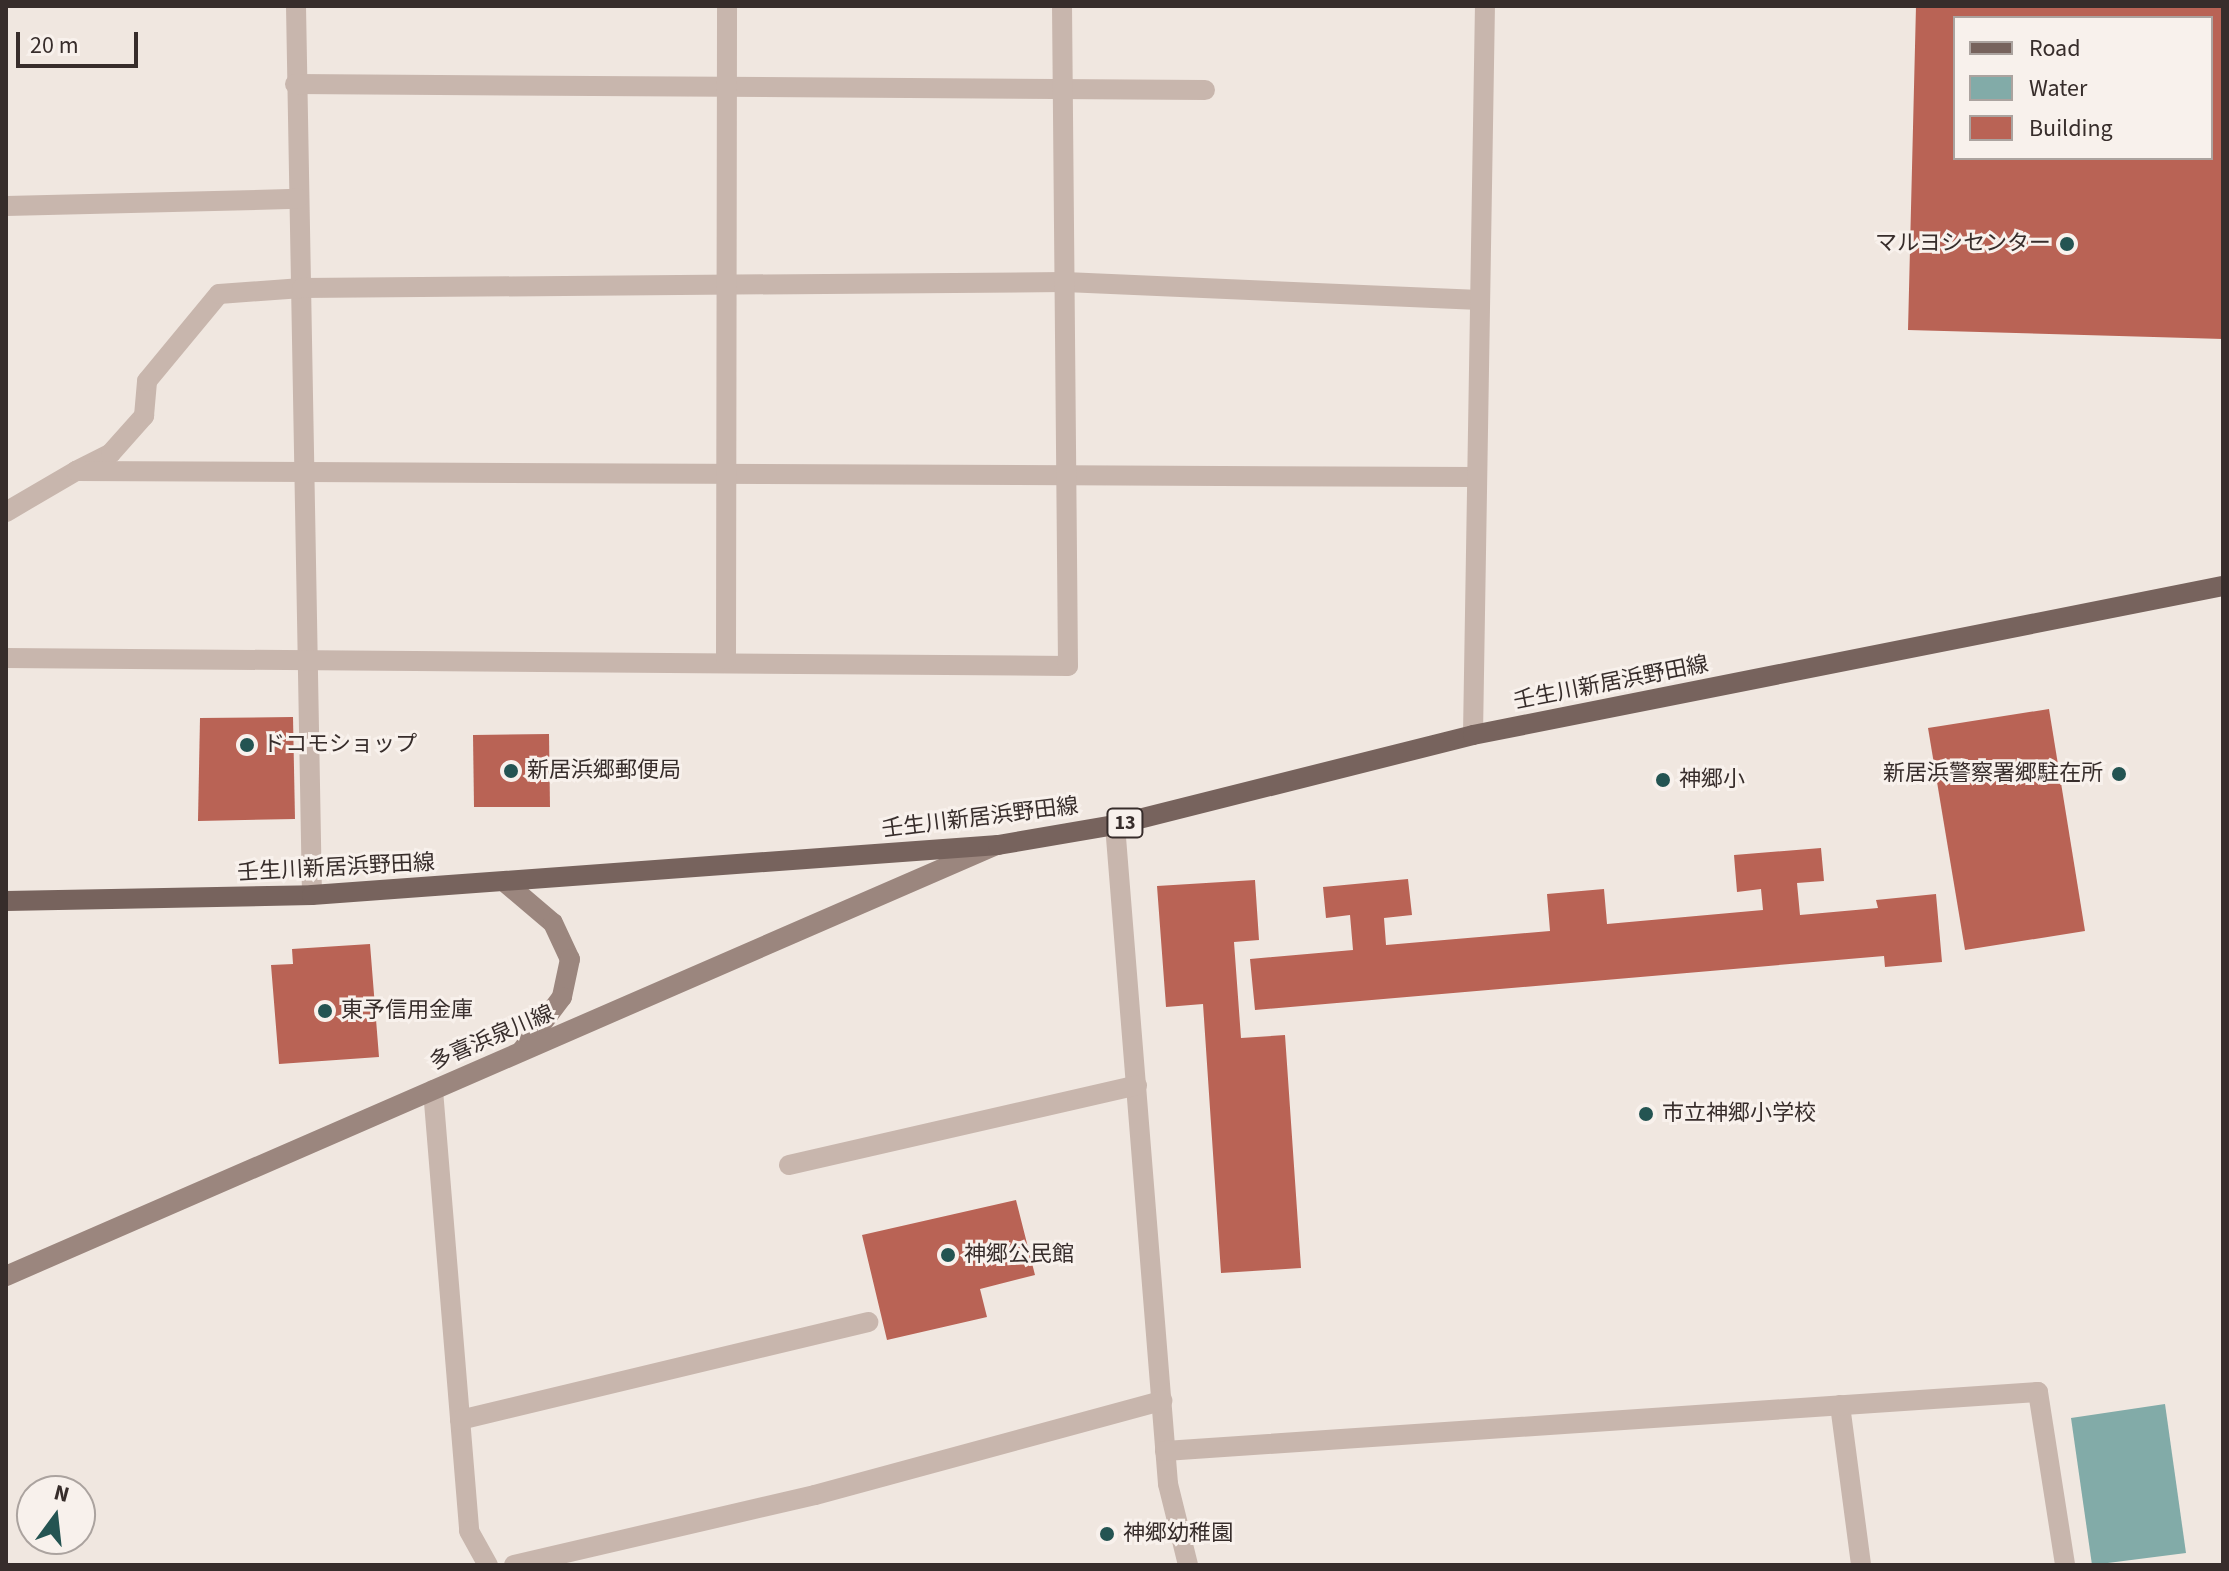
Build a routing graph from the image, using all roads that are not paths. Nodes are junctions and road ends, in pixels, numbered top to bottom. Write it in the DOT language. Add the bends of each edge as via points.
graph roads {
  1 [pos="296,6"];
  2 [pos="727,6"];
  3 [pos="1062,6"];
  4 [pos="1485,6"];
  5 [pos="295,84"];
  6 [pos="726,89"];
  7 [pos="1063,90"];
  8 [pos="1205,90"];
  9 [pos="298,199"];
  10 [pos="6,206"];
  11 [pos="1065,282"];
  12 [pos="728,286"];
  13 [pos="302,288"];
  14 [pos="1480,300"];
  15 [pos="76,471"];
  16 [pos="725,473"];
  17 [pos="304,474"];
  18 [pos="1476,477"];
  19 [pos="1066,478"];
  20 [pos="6,512"];
  21 [pos="2223,586"];
  22 [pos="6,658"];
  23 [pos="726,659"];
  24 [pos="307,664"];
  25 [pos="1473,735"];
  26 [pos="1115,825"];
  27 [pos="998,845"];
  28 [pos="507,884"];
  29 [pos="312,895"];
  30 [pos="6,901"];
  31 [pos="520,1053"];
  32 [pos="1137,1085"];
  33 [pos="433,1090"];
  34 [pos="789,1165"];
  35 [pos="6,1276"];
  36 [pos="868,1322"];
  37 [pos="1162,1401"];
  38 [pos="1840,1405"];
  39 [pos="460,1420"];
  40 [pos="1165,1451"];
  41 [pos="488,1565"];
  42 [pos="514,1565"];
  43 [pos="1188,1565"];
  44 [pos="1861,1565"];
  45 [pos="2065,1565"];
  1 -- 5 [label="street"];
  2 -- 6 [label="street"];
  3 -- 7 [label="street"];
  4 -- 14 [label="street"];
  5 -- 6 [label="street"];
  5 -- 9 [label="street"];
  6 -- 7 [label="street"];
  6 -- 12 [label="street"];
  7 -- 8 [label="street"];
  7 -- 11 [label="street"];
  9 -- 10 [label="street"];
  9 -- 13 [label="street"];
  11 -- 12 [label="street"];
  11 -- 14 [label="street"];
  11 -- 19 [label="street"];
  12 -- 13 [label="street"];
  12 -- 16 [label="street"];
  13 -- 15 [label="street" via="219,294 147,381 144,416 111,453"];
  13 -- 17 [label="street"];
  14 -- 18 [label="street"];
  15 -- 17 [label="street"];
  15 -- 20 [label="street"];
  16 -- 17 [label="street"];
  16 -- 19 [label="street"];
  16 -- 23 [label="street"];
  17 -- 24 [label="street"];
  18 -- 19 [label="street"];
  18 -- 25 [label="street"];
  19 -- 23 [label="street" via="1068,666"];
  21 -- 25 [label="main road, 壬生川新居浜野田線 / 13"];
  22 -- 24 [label="street"];
  23 -- 24 [label="street"];
  24 -- 29 [label="street"];
  25 -- 26 [label="main road, 壬生川新居浜野田線 / 13"];
  26 -- 27 [label="main road, 壬生川新居浜野田線 / 13"];
  26 -- 32 [label="street"];
  27 -- 28 [label="main road, 壬生川新居浜野田線 / 13"];
  27 -- 31 [label="main road, 多喜浜泉川線"];
  28 -- 29 [label="main road, 壬生川新居浜野田線 / 13"];
  28 -- 31 [label="main road" via="553,923 570,959 562,997"];
  29 -- 30 [label="main road, 壬生川新居浜野田線 / 13"];
  31 -- 33 [label="main road, 多喜浜泉川線"];
  32 -- 34 [label="street"];
  32 -- 37 [label="street"];
  33 -- 35 [label="main road, 多喜浜泉川線"];
  33 -- 39 [label="street"];
  36 -- 39 [label="street"];
  37 -- 40 [label="street"];
  37 -- 42 [label="street" via="815,1495"];
  38 -- 40 [label="street"];
  38 -- 44 [label="street"];
  38 -- 45 [label="street" via="2038,1392"];
  39 -- 41 [label="street" via="469,1531"];
  40 -- 43 [label="street"];
}
